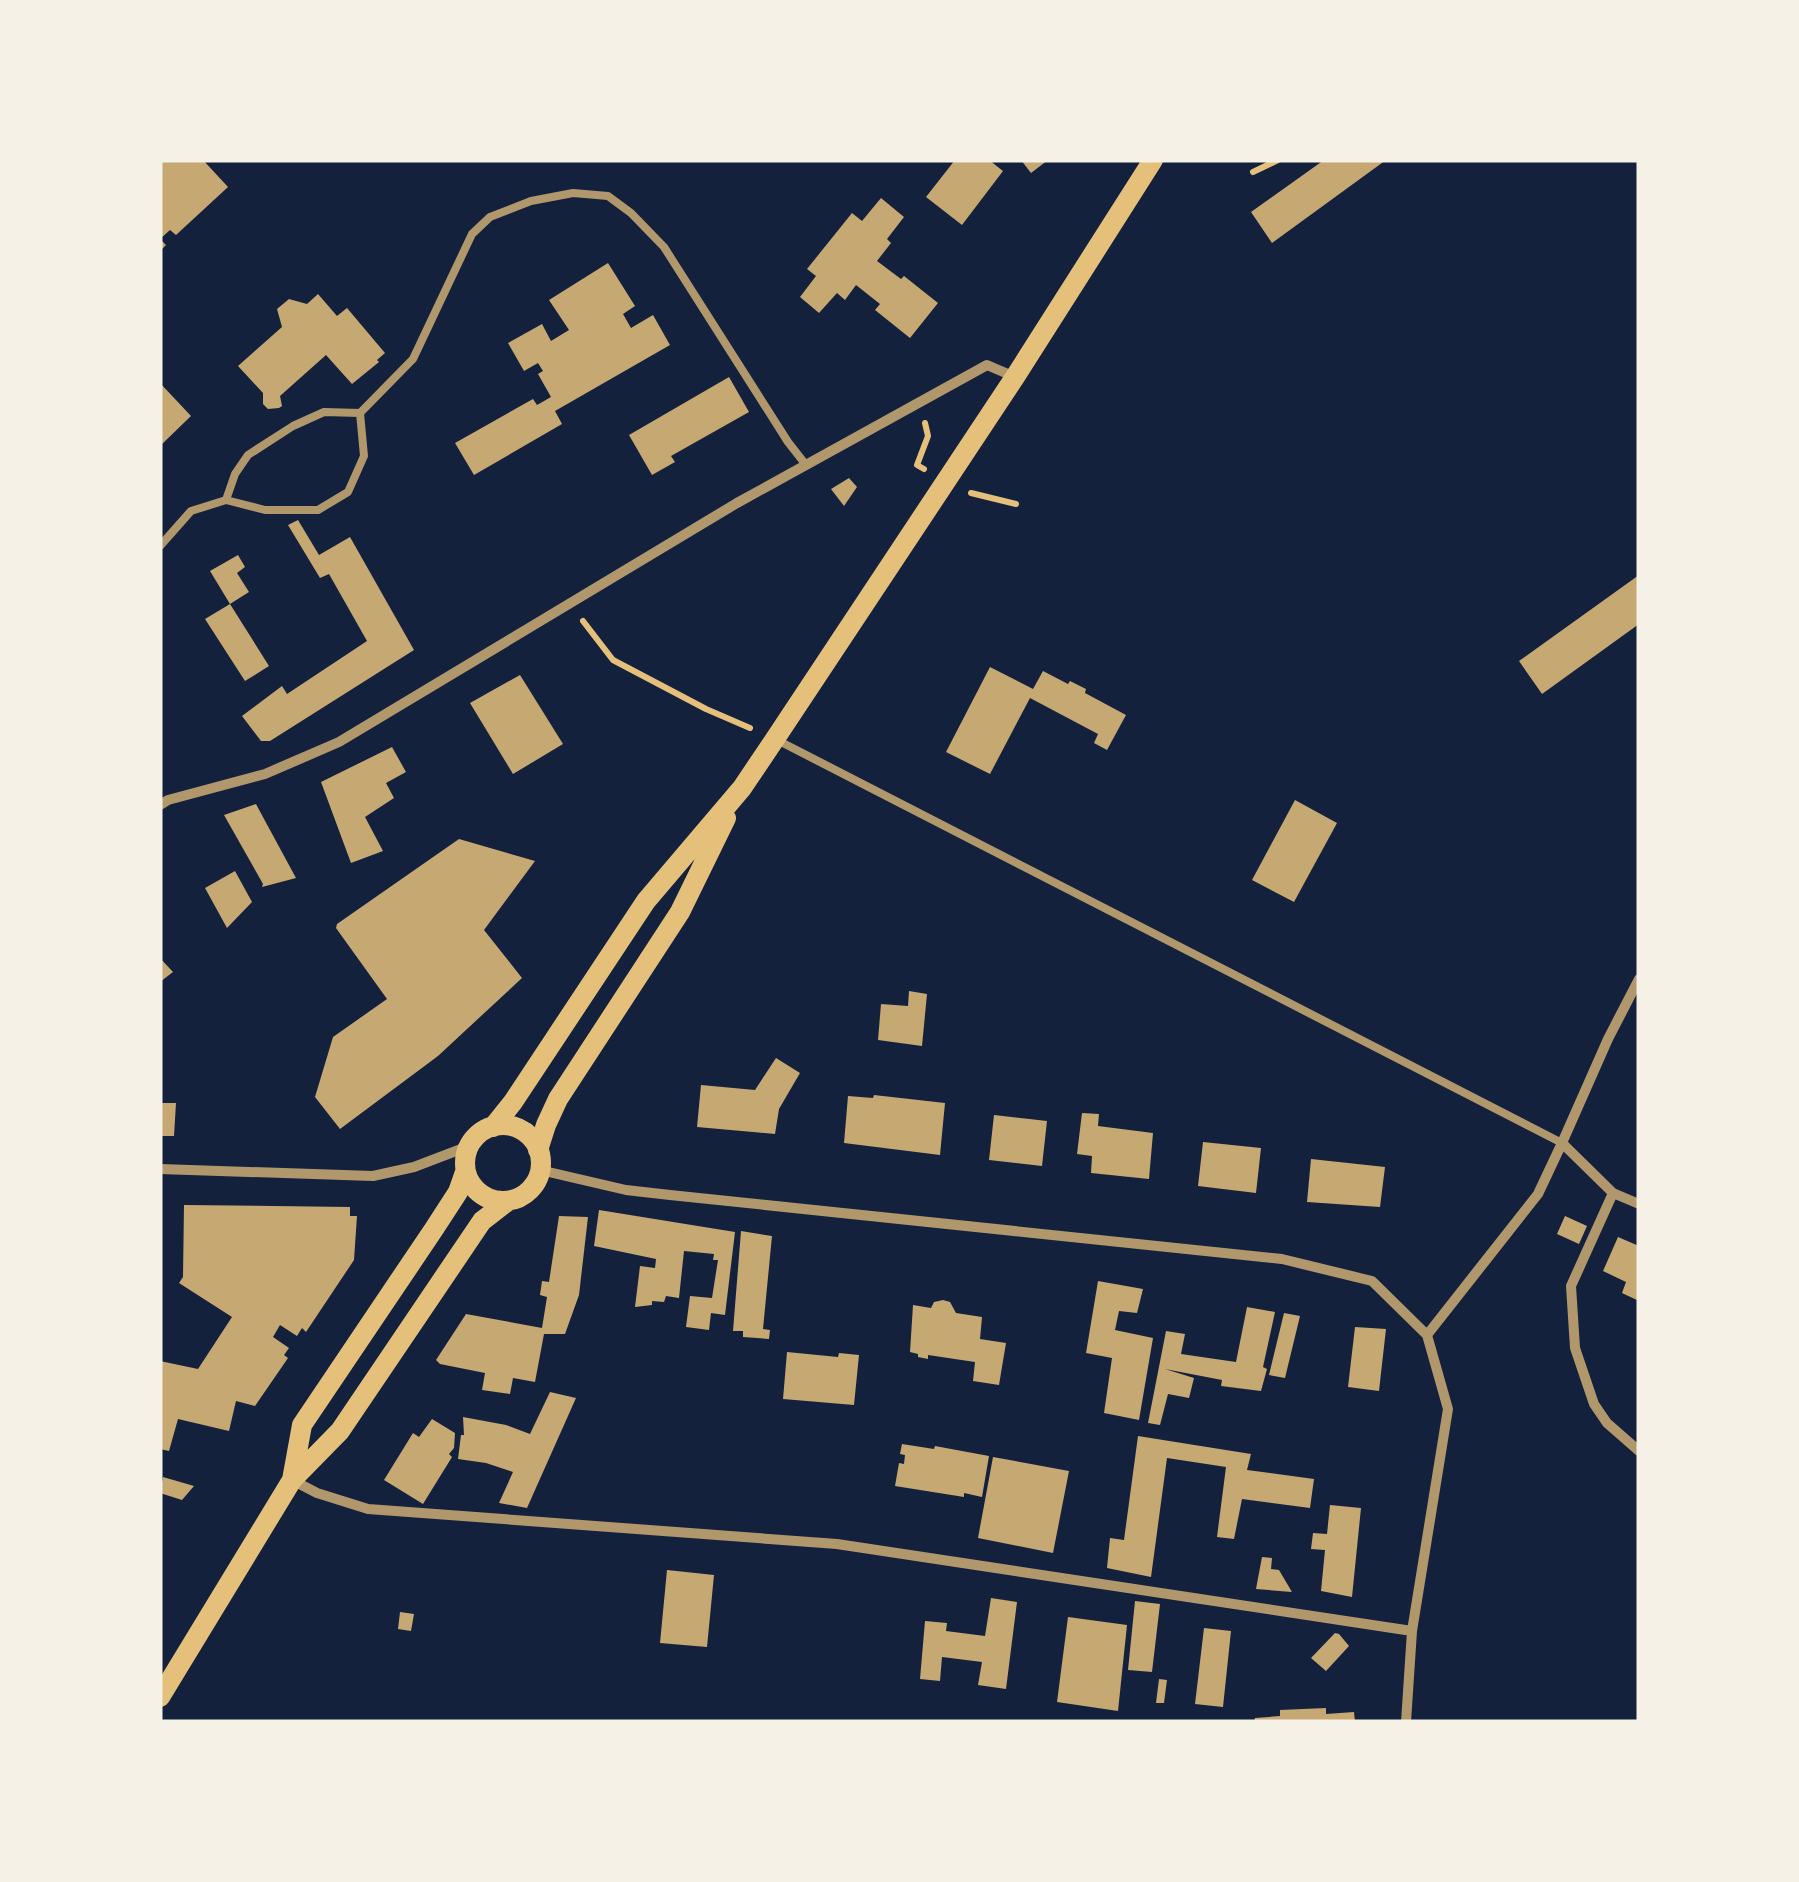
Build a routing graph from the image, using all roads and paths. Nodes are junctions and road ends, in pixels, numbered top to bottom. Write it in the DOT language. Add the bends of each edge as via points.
graph roads {
  1 [pos="1153,160"];
  2 [pos="1278,160"];
  3 [pos="1253,172"];
  4 [pos="1015,377"];
  5 [pos="921,402"];
  6 [pos="360,414"];
  7 [pos="917,465"];
  8 [pos="806,466"];
  9 [pos="979,496"];
  10 [pos="226,500"];
  11 [pos="1016,504"];
  12 [pos="160,546"];
  13 [pos="570,604"];
  14 [pos="775,739"];
  15 [pos="742,788"];
  16 [pos="160,805"];
  17 [pos="1639,980"];
  18 [pos="493,1127"];
  19 [pos="1562,1144"];
  20 [pos="469,1146"];
  21 [pos="539,1160"];
  22 [pos="160,1170"];
  23 [pos="466,1172"];
  24 [pos="1614,1193"];
  25 [pos="508,1201"];
  26 [pos="1639,1204"];
  27 [pos="1426,1335"];
  28 [pos="1639,1451"];
  29 [pos="292,1480"];
  30 [pos="1412,1631"];
  31 [pos="160,1697"];
  32 [pos="1406,1722"];
  1 -- 4 [label="main road"];
  2 -- 3 [label="path"];
  4 -- 5 [label="street" via="987,364"];
  4 -- 14 [label="main road"];
  5 -- 7 [label="path" via="928,436"];
  5 -- 8 [label="street"];
  6 -- 8 [label="lane" via="413,359 472,234 490,217 573,192 608,196 664,247"];
  6 -- 10 [label="lane" via="324,412 294,426 248,456"];
  6 -- 10 [label="lane" via="364,456 348,492 318,510 265,510"];
  8 -- 13 [label="street"];
  9 -- 11 [label="path"];
  10 -- 12 [label="lane" via="191,511"];
  13 -- 14 [label="path" via="612,660"];
  13 -- 16 [label="street" via="339,742 266,774"];
  14 -- 15 [label="main road"];
  14 -- 19 [label="lane"];
  15 -- 18 [label="main road" via="646,902"];
  15 -- 21 [label="main road" via="680,912 558,1098"];
  17 -- 19 [label="street"];
  18 -- 20 [label="main road"];
  18 -- 21 [label="main road" via="520,1130 531,1138"];
  19 -- 24 [label="street"];
  19 -- 27 [label="street" via="1538,1194"];
  20 -- 22 [label="street" via="373,1176"];
  20 -- 23 [label="main road"];
  21 -- 25 [label="main road" via="532,1188"];
  21 -- 27 [label="street" via="626,1190 670,1196 1282,1258 1372,1281"];
  23 -- 25 [label="main road" via="481,1194"];
  23 -- 29 [label="main road" via="302,1424"];
  24 -- 26 [label="street"];
  24 -- 28 [label="street" via="1571,1286 1576,1348 1606,1424"];
  25 -- 29 [label="main road" via="482,1221 340,1432"];
  27 -- 30 [label="street" via="1448,1410"];
  29 -- 30 [label="street" via="368,1509 837,1544"];
  29 -- 31 [label="main road"];
  30 -- 32 [label="street"];
}
